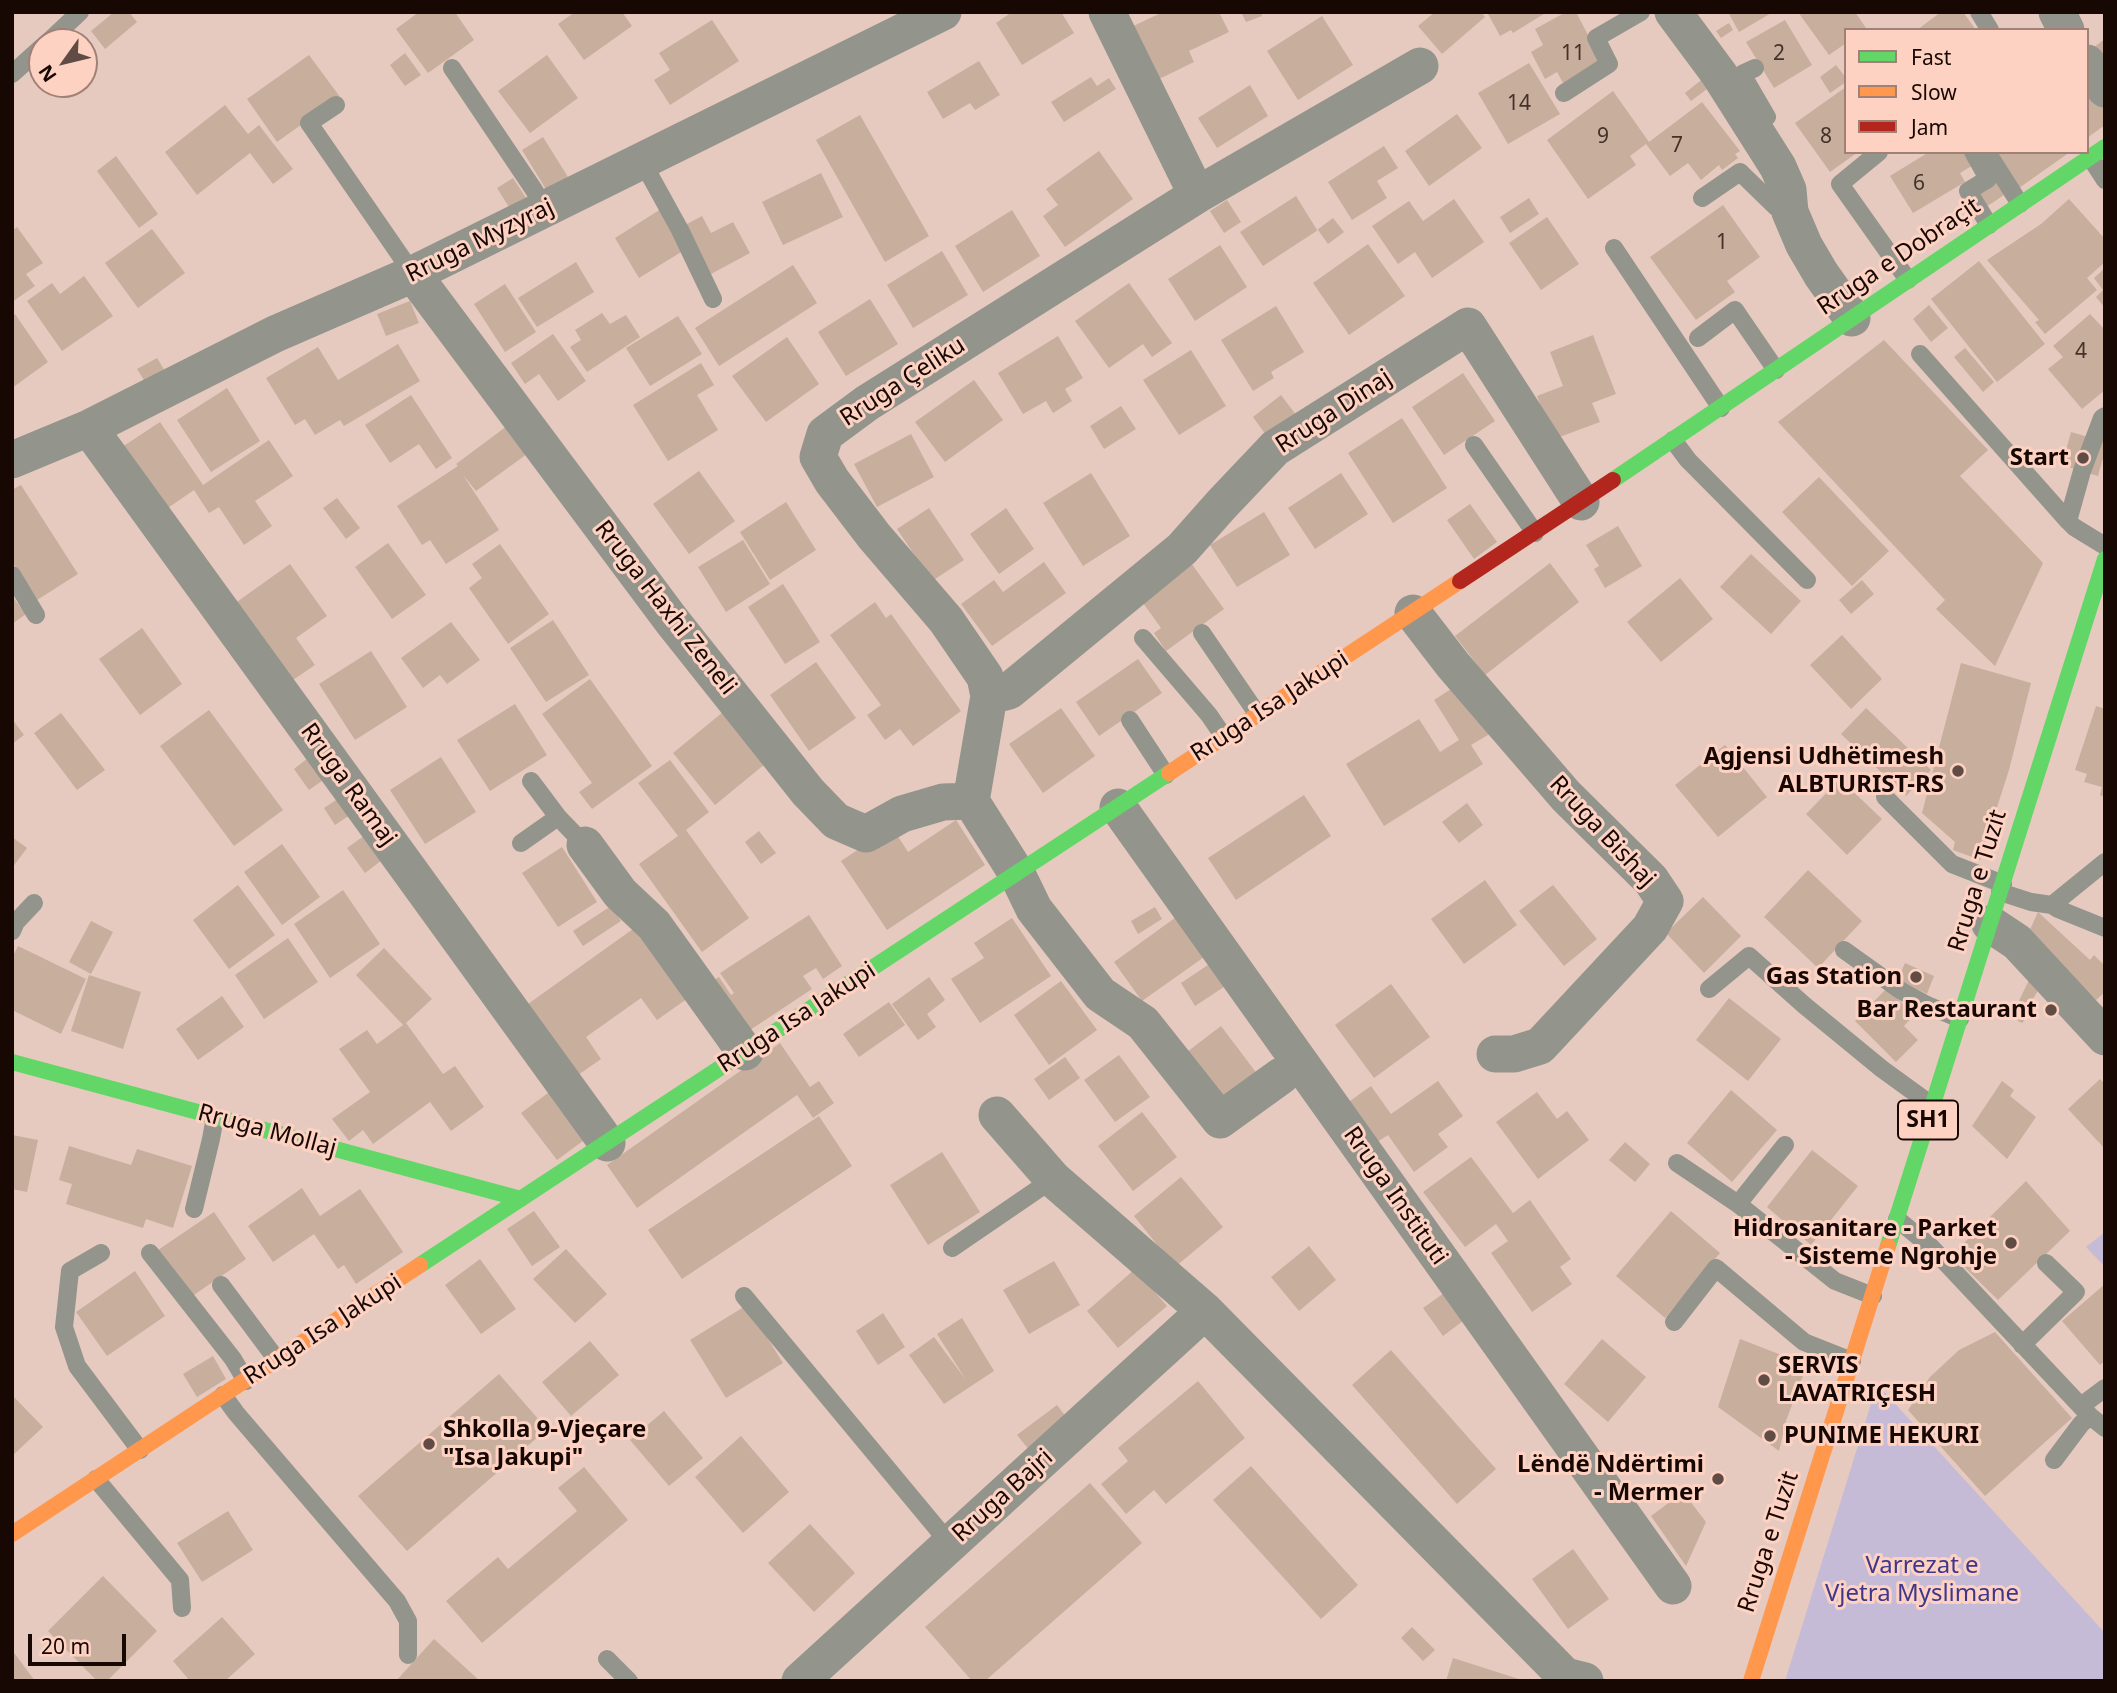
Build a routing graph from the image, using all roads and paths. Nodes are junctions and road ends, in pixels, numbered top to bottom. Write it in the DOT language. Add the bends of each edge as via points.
graph roads {
  1 [pos="80,12"];
  2 [pos="943,12"];
  3 [pos="1107,12"];
  4 [pos="1641,12"];
  5 [pos="1673,12"];
  6 [pos="1979,12"];
  7 [pos="2057,12"];
  8 [pos="63,28"];
  9 [pos="1989,28"];
  10 [pos="2065,28"];
  11 [pos="28,60"];
  12 [pos="1420,66"];
  13 [pos="2089,67"];
  14 [pos="452,68"];
  15 [pos="1755,68"];
  16 [pos="12,74"];
  17 [pos="2105,89"];
  18 [pos="1564,93"];
  19 [pos="336,105"];
  20 [pos="1759,137"];
  21 [pos="2097,152"];
  22 [pos="1877,154"];
  23 [pos="1974,154"];
  24 [pos="1988,154"];
  25 [pos="642,161"];
  26 [pos="2105,180"];
  27 [pos="1197,195"];
  28 [pos="1702,198"];
  29 [pos="2020,204"];
  30 [pos="545,209"];
  31 [pos="1790,212"];
  32 [pos="1989,225"];
  33 [pos="1614,248"];
  34 [pos="413,274"];
  35 [pos="1908,280"];
  36 [pos="713,299"];
  37 [pos="1852,318"];
  38 [pos="1698,338"];
  39 [pos="1920,354"];
  40 [pos="1776,369"];
  41 [pos="1721,408"];
  42 [pos="2105,416"];
  43 [pos="89,428"];
  44 [pos="1672,440"];
  45 [pos="1474,445"];
  46 [pos="12,460"];
  47 [pos="1581,502"];
  48 [pos="2068,521"];
  49 [pos="1535,533"];
  50 [pos="2105,546"];
  51 [pos="2105,559"];
  52 [pos="12,575"];
  53 [pos="1807,580"];
  54 [pos="1413,613"];
  55 [pos="36,615"];
  56 [pos="1202,633"];
  57 [pos="1143,638"];
  58 [pos="989,696"];
  59 [pos="1258,715"];
  60 [pos="1130,720"];
  61 [pos="1224,737"];
  62 [pos="1166,775"];
  63 [pos="531,781"];
  64 [pos="1885,797"];
  65 [pos="971,801"];
  66 [pos="1118,807"];
  67 [pos="558,817"];
  68 [pos="521,843"];
  69 [pos="585,845"];
  70 [pos="2105,862"];
  71 [pos="1017,874"];
  72 [pos="1997,900"];
  73 [pos="34,903"];
  74 [pos="2052,905"];
  75 [pos="2105,928"];
  76 [pos="12,931"];
  77 [pos="1844,950"];
  78 [pos="1709,989"];
  79 [pos="1960,1019"];
  80 [pos="2099,1021"];
  81 [pos="745,1052"];
  82 [pos="1495,1054"];
  83 [pos="12,1062"];
  84 [pos="1281,1076"];
  85 [pos="1933,1106"];
  86 [pos="997,1115"];
  87 [pos="215,1117"];
  88 [pos="607,1143"];
  89 [pos="1785,1145"];
  90 [pos="1677,1163"];
  91 [pos="1053,1179"];
  92 [pos="521,1199"];
  93 [pos="1738,1204"];
  94 [pos="194,1209"];
  95 [pos="1896,1219"];
  96 [pos="952,1248"];
  97 [pos="101,1253"];
  98 [pos="150,1253"];
  99 [pos="2046,1263"];
  100 [pos="221,1285"];
  101 [pos="744,1296"];
  102 [pos="1872,1296"];
  103 [pos="1205,1311"];
  104 [pos="1674,1322"];
  105 [pos="2022,1345"];
  106 [pos="276,1360"];
  107 [pos="1852,1361"];
  108 [pos="246,1381"];
  109 [pos="2105,1388"];
  110 [pos="223,1395"];
  111 [pos="2085,1411"];
  112 [pos="2105,1428"];
  113 [pos="140,1450"];
  114 [pos="2054,1461"];
  115 [pos="96,1479"];
  116 [pos="15,1528"];
  117 [pos="950,1544"];
  118 [pos="1673,1586"];
  119 [pos="182,1608"];
  120 [pos="408,1655"];
  121 [pos="607,1659"];
  122 [pos="629,1681"];
  123 [pos="800,1681"];
  124 [pos="1585,1681"];
  125 [pos="1751,1681"];
  1 -- 8 [label="lane"];
  2 -- 25 [label="street, Rruga Myzyraj"];
  3 -- 27 [label="street"];
  4 -- 18 [label="lane" via="1596,38 1609,64"];
  5 -- 20 [label="street"];
  6 -- 9 [label="lane"];
  7 -- 10 [label="street"];
  11 -- 16 [label="lane"];
  12 -- 27 [label="street, Rruga Çeliku"];
  13 -- 17 [label="street"];
  14 -- 30 [label="lane"];
  15 -- 20 [label="lane" via="1742,74 1769,121"];
  19 -- 34 [label="lane" via="309,123"];
  20 -- 31 [label="street" via="1788,190"];
  21 -- 26 [label="lane"];
  21 -- 29 [label="street, Rruga e Dobraçit"];
  22 -- 35 [label="lane" via="1840,184"];
  23 -- 32 [label="lane" via="1988,179 1968,191"];
  24 -- 29 [label="lane"];
  25 -- 30 [label="street, Rruga Myzyraj"];
  25 -- 36 [label="lane"];
  27 -- 58 [label="street, Rruga Çeliku" via="825,433 818,457 832,481 946,620 985,677"];
  28 -- 31 [label="lane" via="1740,172 1776,206"];
  29 -- 32 [label="street, Rruga e Dobraçit"];
  30 -- 34 [label="street, Rruga Myzyraj"];
  31 -- 37 [label="street" via="1804,245"];
  32 -- 35 [label="street, Rruga e Dobraçit"];
  33 -- 41 [label="lane"];
  34 -- 43 [label="street, Rruga Myzyraj" via="275,334"];
  34 -- 65 [label="street, Rruga Haxhi Zeneli" via="672,621 836,821 866,834 902,814 943,802"];
  35 -- 37 [label="street, Rruga e Dobraçit"];
  37 -- 40 [label="street, Rruga e Dobraçit"];
  38 -- 40 [label="lane" via="1735,310"];
  39 -- 48 [label="lane"];
  40 -- 41 [label="street, Rruga e Dobraçit"];
  41 -- 44 [label="street, Rruga e Dobraçit"];
  42 -- 48 [label="lane"];
  43 -- 46 [label="street, Rruga Myzyraj"];
  43 -- 88 [label="street, Rruga Ramaj"];
  44 -- 47 [label="street, Rruga e Dobraçit"];
  44 -- 53 [label="lane"];
  45 -- 49 [label="lane"];
  47 -- 49 [label="street, Rruga Isa Jakupi"];
  47 -- 58 [label="street, Rruga Dinaj" via="1468,326 1275,448 1182,550 1009,691"];
  48 -- 50 [label="lane"];
  49 -- 54 [label="street, Rruga Isa Jakupi"];
  51 -- 72 [label="street, Rruga e Tuzit / SH1"];
  52 -- 55 [label="lane"];
  54 -- 59 [label="street, Rruga Isa Jakupi"];
  54 -- 82 [label="street, Rruga Bishaj" via="1558,786 1651,880 1665,901 1650,928 1540,1046"];
  56 -- 59 [label="lane"];
  57 -- 61 [label="lane"];
  58 -- 65 [label="street"];
  59 -- 61 [label="street, Rruga Isa Jakupi"];
  60 -- 62 [label="lane"];
  61 -- 62 [label="street, Rruga Isa Jakupi"];
  62 -- 66 [label="street, Rruga Isa Jakupi"];
  63 -- 67 [label="lane"];
  64 -- 72 [label="lane" via="1952,864"];
  65 -- 71 [label="street"];
  66 -- 71 [label="street, Rruga Isa Jakupi"];
  66 -- 118 [label="street, Rruga Instituti"];
  67 -- 68 [label="lane"];
  67 -- 69 [label="lane"];
  69 -- 81 [label="street" via="620,893 654,925"];
  70 -- 74 [label="lane"];
  71 -- 81 [label="street, Rruga Isa Jakupi"];
  71 -- 84 [label="street" via="1034,909 1100,993 1143,1023 1220,1119"];
  72 -- 74 [label="lane"];
  72 -- 79 [label="street, Rruga e Tuzit / SH1"];
  72 -- 80 [label="street" via="2017,942"];
  73 -- 76 [label="lane"];
  74 -- 75 [label="lane"];
  77 -- 79 [label="lane" via="1900,990"];
  78 -- 85 [label="lane" via="1749,956 1882,1069"];
  79 -- 85 [label="street, Rruga e Tuzit / SH1"];
  81 -- 88 [label="street, Rruga Isa Jakupi"];
  83 -- 87 [label="street, Rruga Mollaj"];
  85 -- 95 [label="street, Rruga e Tuzit / SH1"];
  86 -- 91 [label="street"];
  87 -- 92 [label="street, Rruga Mollaj"];
  87 -- 94 [label="lane"];
  88 -- 92 [label="street, Rruga Isa Jakupi"];
  89 -- 93 [label="lane"];
  90 -- 93 [label="lane"];
  91 -- 96 [label="lane"];
  91 -- 103 [label="street"];
  92 -- 106 [label="street, Rruga Isa Jakupi"];
  93 -- 102 [label="lane" via="1835,1281"];
  95 -- 102 [label="street, Rruga e Tuzit / SH1"];
  95 -- 105 [label="lane" via="1931,1247"];
  97 -- 113 [label="lane" via="70,1271 64,1327 77,1366"];
  98 -- 108 [label="lane"];
  99 -- 105 [label="lane" via="2076,1292"];
  100 -- 106 [label="lane"];
  101 -- 117 [label="lane"];
  102 -- 107 [label="street, Rruga e Tuzit / SH1"];
  103 -- 117 [label="street, Rruga Bajri"];
  103 -- 124 [label="street" via="1564,1676"];
  104 -- 107 [label="lane" via="1716,1268 1804,1342"];
  105 -- 111 [label="lane"];
  106 -- 108 [label="street, Rruga Isa Jakupi"];
  107 -- 125 [label="street, Rruga e Tuzit / SH1"];
  108 -- 110 [label="street, Rruga Isa Jakupi"];
  109 -- 111 [label="lane"];
  110 -- 113 [label="street, Rruga Isa Jakupi"];
  110 -- 120 [label="lane" via="397,1601 408,1621"];
  111 -- 112 [label="lane"];
  111 -- 114 [label="lane"];
  113 -- 115 [label="street, Rruga Isa Jakupi"];
  115 -- 116 [label="street, Rruga Isa Jakupi"];
  115 -- 119 [label="lane" via="180,1580"];
  117 -- 123 [label="street, Rruga Bajri"];
  121 -- 122 [label="lane"];
}
